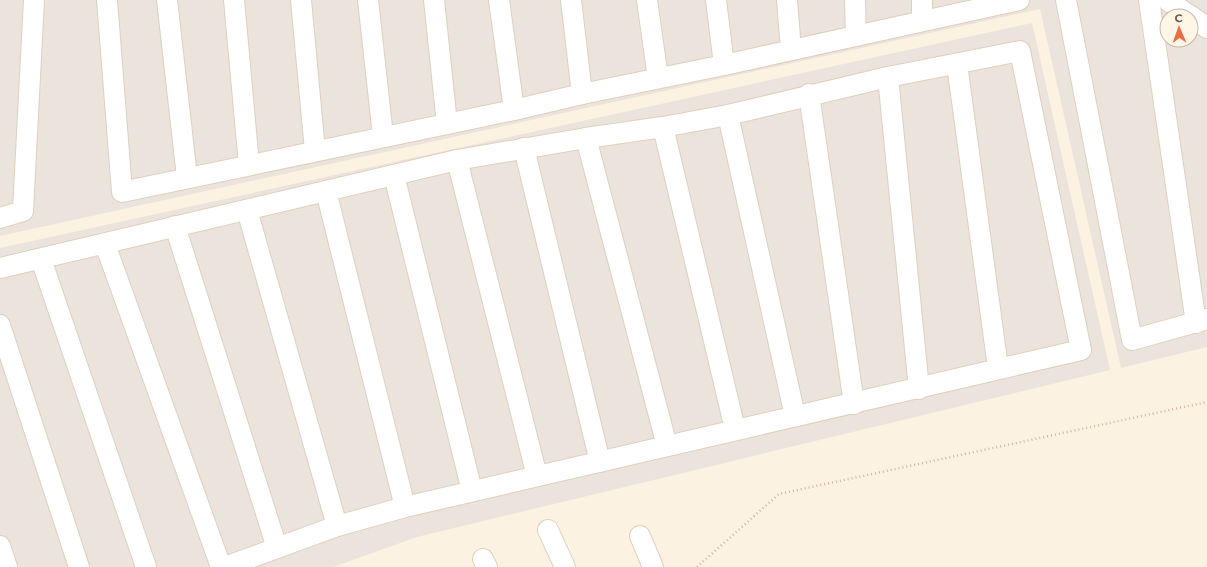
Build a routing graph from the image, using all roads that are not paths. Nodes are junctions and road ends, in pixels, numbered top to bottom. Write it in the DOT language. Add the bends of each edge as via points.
graph roads {
  1 [pos="34,0"];
  2 [pos="107,0"];
  3 [pos="167,0"];
  4 [pos="234,0"];
  5 [pos="301,0"];
  6 [pos="368,0"];
  7 [pos="434,0"];
  8 [pos="499,0"];
  9 [pos="571,0"];
  10 [pos="647,0"];
  11 [pos="716,0"];
  12 [pos="787,0"];
  13 [pos="855,0"];
  14 [pos="922,0"];
  15 [pos="1019,0"];
  16 [pos="1066,0"];
  17 [pos="1149,0"];
  18 [pos="1167,0"];
  19 [pos="1178,8"];
  20 [pos="922,21"];
  21 [pos="856,36"];
  22 [pos="791,50"];
  23 [pos="957,64"];
  24 [pos="724,65"];
  25 [pos="888,77"];
  26 [pos="658,78"];
  27 [pos="582,94"];
  28 [pos="809,94"];
  29 [pos="514,110"];
  30 [pos="728,115"];
  31 [pos="447,124"];
  32 [pos="663,127"];
  33 [pos="383,136"];
  34 [pos="586,138"];
  35 [pos="524,148"];
  36 [pos="316,151"];
  37 [pos="457,160"];
  38 [pos="249,165"];
  39 [pos="394,174"];
  40 [pos="187,177"];
  41 [pos="326,191"];
  42 [pos="248,210"];
  43 [pos="0,218"];
  44 [pos="175,226"];
  45 [pos="105,244"];
  46 [pos="41,259"];
  47 [pos="0,268"];
  48 [pos="1201,321"];
  49 [pos="0,325"];
  50 [pos="998,368"];
  51 [pos="919,389"];
  52 [pos="854,404"];
  53 [pos="795,416"];
  54 [pos="735,429"];
  55 [pos="667,446"];
  56 [pos="600,462"];
  57 [pos="538,476"];
  58 [pos="472,491"];
  59 [pos="405,507"];
  60 [pos="337,526"];
  61 [pos="548,530"];
  62 [pos="640,536"];
  63 [pos="0,546"];
  64 [pos="277,548"];
  65 [pos="7,567"];
  66 [pos="79,567"];
  67 [pos="146,567"];
  68 [pos="221,567"];
  69 [pos="225,567"];
  70 [pos="565,567"];
  71 [pos="653,567"];
  1 -- 43 [label="lane" via="23,211"];
  2 -- 40 [label="lane" via="122,192"];
  3 -- 40 [label="lane"];
  4 -- 38 [label="lane"];
  5 -- 36 [label="lane"];
  6 -- 33 [label="lane"];
  7 -- 31 [label="lane"];
  8 -- 29 [label="lane"];
  9 -- 27 [label="lane"];
  10 -- 26 [label="lane"];
  11 -- 24 [label="lane"];
  12 -- 22 [label="lane"];
  13 -- 21 [label="lane"];
  14 -- 20 [label="lane"];
  15 -- 20 [label="lane"];
  16 -- 48 [label="lane" via="1132,340"];
  17 -- 48 [label="lane"];
  18 -- 19 [label="lane"];
  20 -- 21 [label="lane"];
  21 -- 22 [label="lane"];
  22 -- 24 [label="lane"];
  23 -- 25 [label="lane"];
  23 -- 50 [label="lane"];
  23 -- 50 [label="lane" via="1020,51 1081,350"];
  24 -- 26 [label="lane"];
  25 -- 28 [label="lane"];
  25 -- 51 [label="lane"];
  26 -- 27 [label="lane"];
  27 -- 29 [label="lane"];
  28 -- 30 [label="lane"];
  28 -- 52 [label="lane"];
  29 -- 31 [label="lane"];
  30 -- 32 [label="lane"];
  30 -- 53 [label="lane"];
  31 -- 33 [label="lane"];
  32 -- 34 [label="lane"];
  32 -- 54 [label="lane"];
  33 -- 36 [label="lane"];
  34 -- 35 [label="lane"];
  34 -- 55 [label="lane"];
  35 -- 37 [label="lane"];
  35 -- 56 [label="lane"];
  36 -- 38 [label="lane"];
  37 -- 39 [label="lane"];
  37 -- 57 [label="lane"];
  38 -- 40 [label="lane"];
  39 -- 41 [label="lane"];
  39 -- 58 [label="lane"];
  41 -- 42 [label="lane"];
  41 -- 59 [label="lane"];
  42 -- 44 [label="lane"];
  42 -- 60 [label="lane"];
  44 -- 45 [label="lane"];
  44 -- 64 [label="lane"];
  45 -- 46 [label="lane"];
  45 -- 68 [label="lane"];
  46 -- 47 [label="lane"];
  46 -- 67 [label="lane"];
  49 -- 66 [label="lane"];
  50 -- 51 [label="lane"];
  51 -- 52 [label="lane"];
  52 -- 53 [label="lane"];
  53 -- 54 [label="lane"];
  54 -- 55 [label="lane"];
  55 -- 56 [label="lane"];
  56 -- 57 [label="lane"];
  57 -- 58 [label="lane"];
  58 -- 59 [label="lane"];
  59 -- 60 [label="lane"];
  60 -- 64 [label="lane"];
  61 -- 70 [label="lane"];
  62 -- 71 [label="lane"];
  63 -- 65 [label="lane"];
  64 -- 69 [label="lane"];
}
